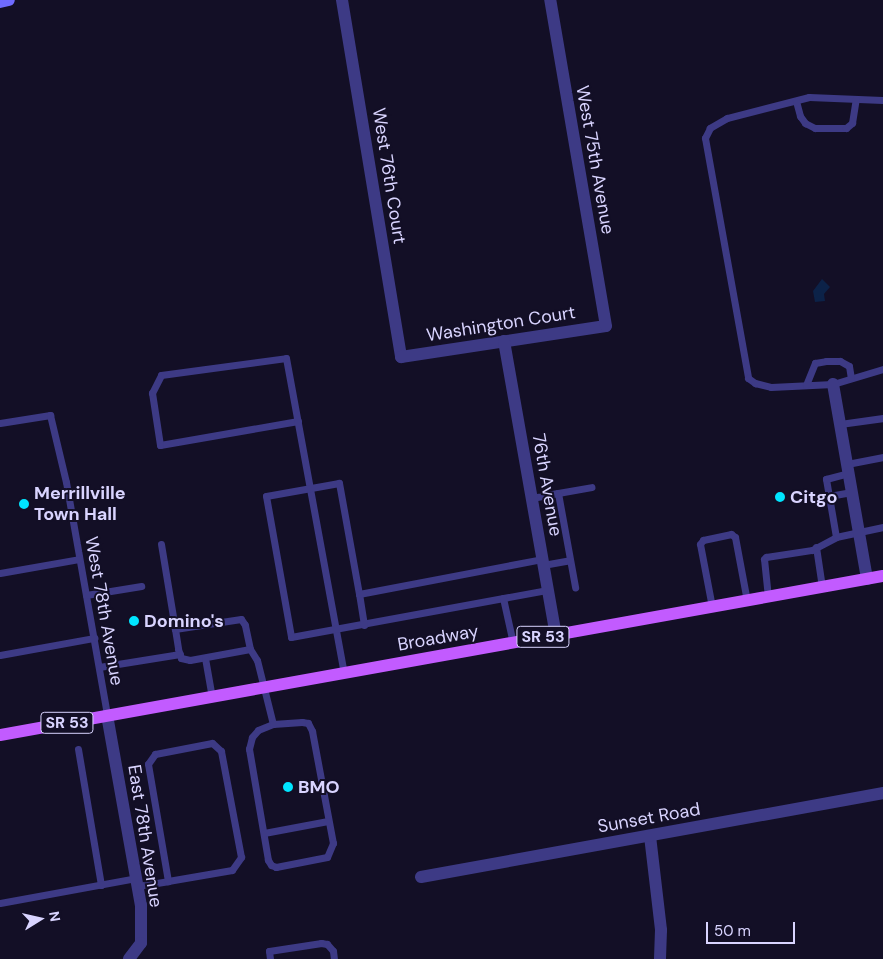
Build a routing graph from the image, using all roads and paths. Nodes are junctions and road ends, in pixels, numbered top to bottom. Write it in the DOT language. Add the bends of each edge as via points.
graph roads {
  1 [pos="9,0"];
  2 [pos="342,0"];
  3 [pos="550,0"];
  4 [pos="0,2"];
  5 [pos="856,99"];
  6 [pos="883,100"];
  7 [pos="796,101"];
  8 [pos="606,326"];
  9 [pos="504,341"];
  10 [pos="401,357"];
  11 [pos="883,369"];
  12 [pos="851,378"];
  13 [pos="833,384"];
  14 [pos="806,385"];
  15 [pos="883,418"];
  16 [pos="298,421"];
  17 [pos="0,423"];
  18 [pos="840,424"];
  19 [pos="883,457"];
  20 [pos="848,469"];
  21 [pos="592,487"];
  22 [pos="310,488"];
  23 [pos="852,492"];
  24 [pos="558,493"];
  25 [pos="829,496"];
  26 [pos="532,498"];
  27 [pos="883,527"];
  28 [pos="859,532"];
  29 [pos="836,537"];
  30 [pos="161,544"];
  31 [pos="816,547"];
  32 [pos="80,559"];
  33 [pos="570,560"];
  34 [pos="543,562"];
  35 [pos="0,573"];
  36 [pos="883,576"];
  37 [pos="867,579"];
  38 [pos="141,586"];
  39 [pos="576,587"];
  40 [pos="822,587"];
  41 [pos="548,590"];
  42 [pos="86,594"];
  43 [pos="358,594"];
  44 [pos="768,597"];
  45 [pos="503,598"];
  46 [pos="747,601"];
  47 [pos="712,607"];
  48 [pos="364,625"];
  49 [pos="175,629"];
  50 [pos="336,630"];
  51 [pos="556,635"];
  52 [pos="94,638"];
  53 [pos="512,643"];
  54 [pos="250,649"];
  55 [pos="180,654"];
  56 [pos="0,655"];
  57 [pos="205,658"];
  58 [pos="99,667"];
  59 [pos="344,673"];
  60 [pos="264,687"];
  61 [pos="212,697"];
  62 [pos="107,715"];
  63 [pos="273,724"];
  64 [pos="0,735"];
  65 [pos="78,750"];
  66 [pos="883,793"];
  67 [pos="328,821"];
  68 [pos="264,833"];
  69 [pos="650,836"];
  70 [pos="421,876"];
  71 [pos="168,881"];
  72 [pos="137,882"];
  73 [pos="101,885"];
  74 [pos="0,903"];
  75 [pos="269,955"];
  76 [pos="130,959"];
  77 [pos="334,959"];
  78 [pos="660,959"];
  1 -- 4 [label="street"];
  2 -- 10 [label="street, West 76th Court"];
  3 -- 8 [label="street, West 75th Avenue"];
  5 -- 6 [label="lane"];
  5 -- 7 [label="lane" via="809,98"];
  5 -- 7 [label="lane" via="852,124 846,128 815,128 805,123"];
  7 -- 14 [label="lane" via="727,118 710,128 705,138 748,378 772,387"];
  8 -- 9 [label="street, Washington Court"];
  9 -- 10 [label="street, Washington Court"];
  9 -- 26 [label="street, 76th Avenue"];
  11 -- 12 [label="lane"];
  12 -- 13 [label="lane"];
  12 -- 14 [label="lane" via="849,366 840,361 826,361 816,363"];
  13 -- 14 [label="lane"];
  13 -- 18 [label="street"];
  15 -- 18 [label="lane"];
  16 -- 16 [label="lane" via="286,358 161,375 152,393 160,445"];
  16 -- 22 [label="lane"];
  17 -- 32 [label="lane, West 78th Avenue" via="50,415"];
  18 -- 20 [label="street"];
  19 -- 20 [label="lane"];
  20 -- 23 [label="street"];
  20 -- 25 [label="lane" via="827,477"];
  21 -- 24 [label="lane"];
  22 -- 43 [label="lane" via="339,483"];
  22 -- 50 [label="lane"];
  22 -- 50 [label="lane" via="266,496 289,627 291,637"];
  23 -- 25 [label="lane"];
  23 -- 28 [label="street"];
  24 -- 26 [label="lane"];
  24 -- 33 [label="lane"];
  25 -- 29 [label="lane"];
  26 -- 34 [label="street, 76th Avenue"];
  27 -- 28 [label="lane"];
  28 -- 29 [label="lane"];
  28 -- 37 [label="street"];
  29 -- 31 [label="lane"];
  30 -- 49 [label="lane"];
  31 -- 40 [label="lane"];
  31 -- 44 [label="lane" via="764,559"];
  32 -- 35 [label="lane"];
  32 -- 42 [label="lane, West 78th Avenue"];
  33 -- 34 [label="lane"];
  33 -- 39 [label="lane"];
  34 -- 41 [label="street, 76th Avenue"];
  34 -- 43 [label="lane"];
  36 -- 37 [label="main road, Broadway / SR 53"];
  37 -- 40 [label="main road, Broadway / SR 53"];
  38 -- 42 [label="lane"];
  40 -- 44 [label="main road, Broadway / SR 53"];
  41 -- 45 [label="lane"];
  41 -- 51 [label="street, 76th Avenue"];
  42 -- 52 [label="lane, West 78th Avenue"];
  43 -- 48 [label="lane"];
  44 -- 46 [label="main road, Broadway / SR 53"];
  45 -- 48 [label="lane"];
  45 -- 53 [label="lane"];
  46 -- 47 [label="main road, Broadway / SR 53"];
  46 -- 47 [label="lane" via="735,537 731,534 703,540 700,544"];
  47 -- 51 [label="main road, Broadway / SR 53"];
  48 -- 50 [label="lane"];
  49 -- 54 [label="lane" via="241,619 246,625"];
  49 -- 55 [label="lane"];
  50 -- 59 [label="lane"];
  51 -- 53 [label="main road, Broadway / SR 53"];
  52 -- 56 [label="lane"];
  52 -- 58 [label="lane, West 78th Avenue"];
  53 -- 59 [label="main road, Broadway / SR 53"];
  54 -- 57 [label="lane"];
  54 -- 60 [label="lane" via="257,660"];
  55 -- 57 [label="lane" via="184,660"];
  55 -- 58 [label="lane"];
  57 -- 61 [label="lane"];
  58 -- 62 [label="lane, West 78th Avenue"];
  59 -- 60 [label="main road, Broadway / SR 53"];
  60 -- 61 [label="main road, Broadway / SR 53"];
  60 -- 63 [label="lane"];
  61 -- 62 [label="main road, Broadway / SR 53"];
  62 -- 64 [label="main road, Broadway / SR 53"];
  62 -- 72 [label="street, East 78th Avenue"];
  63 -- 67 [label="lane" via="308,723"];
  63 -- 68 [label="lane" via="258,730 252,737 249,750"];
  65 -- 73 [label="lane"];
  66 -- 69 [label="street, Sunset Road"];
  67 -- 68 [label="lane"];
  67 -- 68 [label="lane" via="333,843 327,857 276,867 268,860"];
  69 -- 70 [label="street, Sunset Road"];
  69 -- 78 [label="street" via="661,930"];
  71 -- 71 [label="lane" via="148,764 155,754 212,743 221,751 241,857 232,870"];
  71 -- 72 [label="lane"];
  72 -- 73 [label="lane"];
  72 -- 76 [label="street, East 78th Avenue" via="141,905 141,944"];
  73 -- 74 [label="lane"];
  75 -- 77 [label="lane" via="321,943 333,951"];
}
